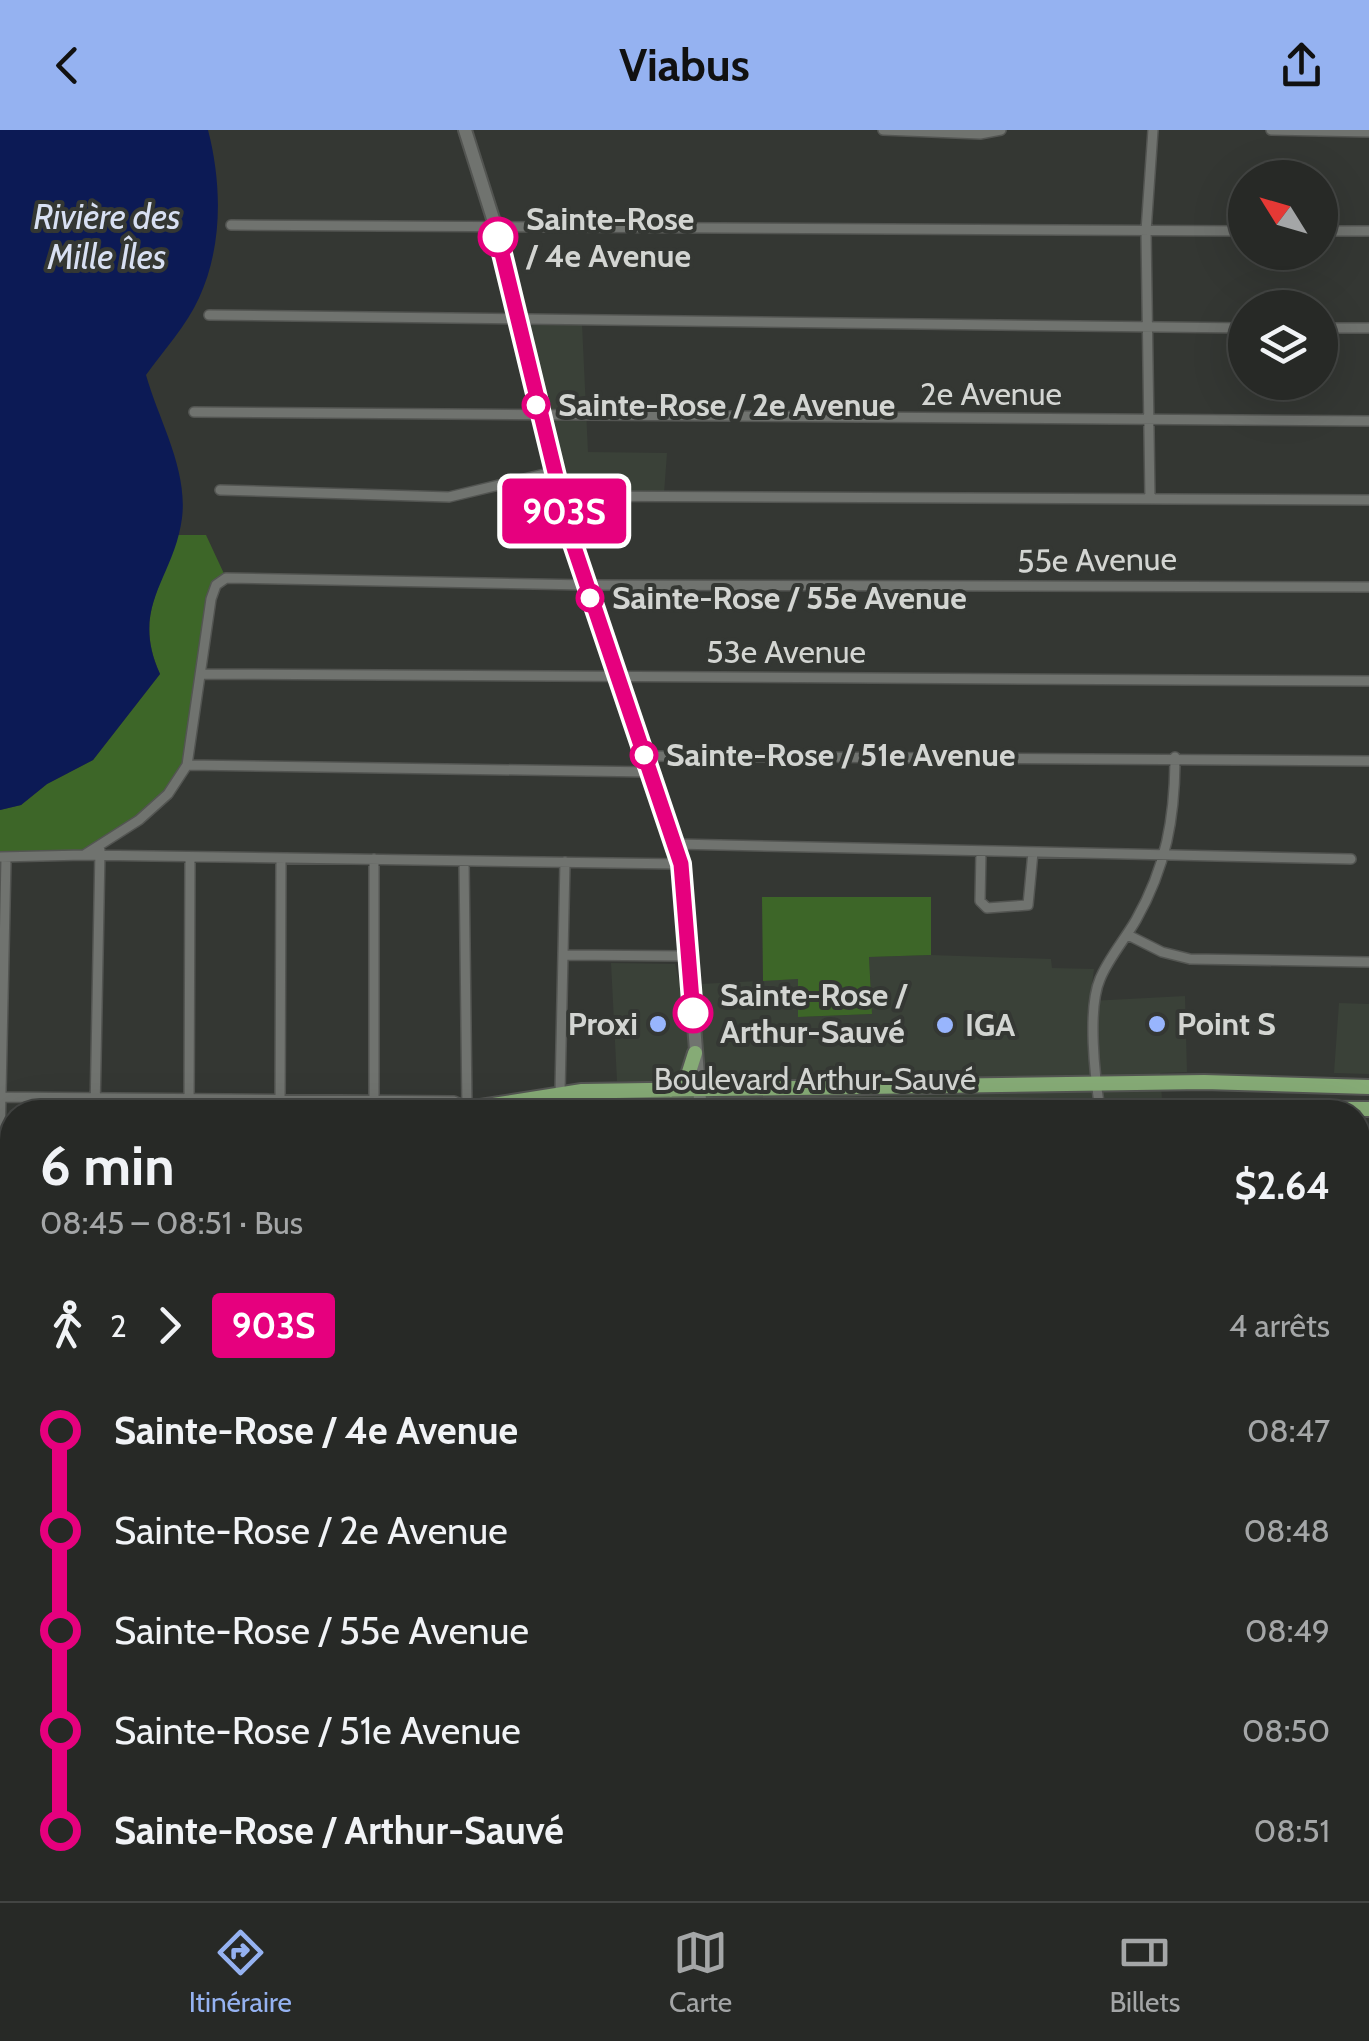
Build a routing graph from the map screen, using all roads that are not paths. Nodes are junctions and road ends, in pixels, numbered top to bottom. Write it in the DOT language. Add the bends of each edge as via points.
graph roads {
  1 [pos="465,130"];
  2 [pos="883,130"];
  3 [pos="1002,130"];
  4 [pos="1153,130"];
  5 [pos="1271,130"];
  6 [pos="1309,131"];
  7 [pos="1369,132"];
  8 [pos="231,225"];
  9 [pos="496,225"];
  10 [pos="1146,231"];
  11 [pos="1228,231"];
  12 [pos="1338,231"];
  13 [pos="1369,232"];
  14 [pos="209,315"];
  15 [pos="516,321"];
  16 [pos="1147,328"];
  17 [pos="1228,328"];
  18 [pos="1338,328"];
  19 [pos="1369,328"];
  20 [pos="194,412"];
  21 [pos="539,418"];
  22 [pos="1148,419"];
  23 [pos="1369,421"];
  24 [pos="552,472"];
  25 [pos="220,490"];
  26 [pos="560,496"];
  27 [pos="1150,499"];
  28 [pos="1369,500"];
  29 [pos="586,586"];
  30 [pos="1369,587"];
  31 [pos="203,674"];
  32 [pos="618,676"];
  33 [pos="1369,681"];
  34 [pos="644,756"];
  35 [pos="1174,758"];
  36 [pos="1369,761"];
  37 [pos="187,765"];
  38 [pos="650,772"];
  39 [pos="676,844"];
  40 [pos="100,850"];
  41 [pos="981,851"];
  42 [pos="1033,852"];
  43 [pos="1166,855"];
  44 [pos="190,856"];
  45 [pos="3,857"];
  46 [pos="281,858"];
  47 [pos="374,859"];
  48 [pos="1351,859"];
  49 [pos="464,860"];
  50 [pos="564,862"];
  51 [pos="681,864"];
  52 [pos="1128,935"];
  53 [pos="563,955"];
  54 [pos="688,956"];
  55 [pos="1369,962"];
  56 [pos="696,1053"];
  57 [pos="1096,1083"];
  58 [pos="1369,1086"];
  59 [pos="672,1090"];
  60 [pos="0,1097"];
  61 [pos="95,1100"];
  62 [pos="189,1100"];
  63 [pos="280,1100"];
  64 [pos="374,1100"];
  65 [pos="467,1100"];
  66 [pos="559,1100"];
  67 [pos="585,1100"];
  68 [pos="693,1100"];
  69 [pos="699,1100"];
  70 [pos="759,1100"];
  71 [pos="1099,1100"];
  72 [pos="0,1140"];
  1 -- 9 [label="street"];
  2 -- 3 [label="street"];
  4 -- 10 [label="street"];
  5 -- 6 [label="street"];
  6 -- 7 [label="street"];
  8 -- 9 [label="street"];
  9 -- 10 [label="street"];
  9 -- 15 [label="street"];
  10 -- 11 [label="street"];
  10 -- 16 [label="street"];
  12 -- 13 [label="street"];
  14 -- 15 [label="street"];
  15 -- 16 [label="street"];
  15 -- 21 [label="street"];
  16 -- 17 [label="street"];
  16 -- 22 [label="street"];
  18 -- 19 [label="street"];
  20 -- 21 [label="street, 2e Avenue"];
  21 -- 22 [label="street, 2e Avenue"];
  21 -- 24 [label="street"];
  22 -- 23 [label="street, 2e Avenue"];
  22 -- 27 [label="street"];
  24 -- 25 [label="street" via="449,497"];
  24 -- 26 [label="street"];
  26 -- 27 [label="street"];
  26 -- 29 [label="street"];
  27 -- 28 [label="street"];
  29 -- 30 [label="street, 55e Avenue"];
  29 -- 31 [label="street, 55e Avenue" via="226,578 211,598"];
  29 -- 32 [label="street"];
  31 -- 32 [label="street, 53e Avenue"];
  31 -- 37 [label="street"];
  32 -- 33 [label="street, 53e Avenue"];
  32 -- 34 [label="street"];
  34 -- 35 [label="street"];
  34 -- 38 [label="street"];
  35 -- 36 [label="street"];
  35 -- 43 [label="street"];
  37 -- 38 [label="street"];
  37 -- 40 [label="street" via="152,811"];
  38 -- 39 [label="street"];
  39 -- 41 [label="street"];
  39 -- 51 [label="street"];
  40 -- 44 [label="street"];
  40 -- 45 [label="street"];
  40 -- 61 [label="street"];
  41 -- 42 [label="street"];
  41 -- 42 [label="street" via="980,900 987,908 1020,909 1028,905"];
  42 -- 43 [label="street"];
  43 -- 48 [label="street"];
  43 -- 52 [label="street"];
  44 -- 46 [label="street"];
  44 -- 62 [label="street"];
  45 -- 60 [label="street"];
  46 -- 47 [label="street"];
  46 -- 63 [label="street"];
  47 -- 49 [label="street"];
  47 -- 64 [label="street"];
  49 -- 50 [label="street"];
  49 -- 65 [label="street"];
  50 -- 51 [label="street"];
  50 -- 53 [label="street"];
  51 -- 54 [label="street"];
  52 -- 55 [label="street" via="1190,959"];
  52 -- 57 [label="street" via="1098,984"];
  53 -- 54 [label="street"];
  53 -- 66 [label="street"];
  54 -- 56 [label="street"];
  56 -- 59 [label="main road" via="688,1076"];
  56 -- 69 [label="street"];
  57 -- 58 [label="main road, Boulevard Arthur-Sauvé"];
  57 -- 70 [label="main road, Boulevard Arthur-Sauvé"];
  57 -- 71 [label="street"];
  59 -- 67 [label="main road, Boulevard Arthur-Sauvé"];
  59 -- 68 [label="main road, Boulevard Arthur-Sauvé"];
  60 -- 61 [label="street"];
  60 -- 72 [label="street"];
  61 -- 62 [label="street"];
}
